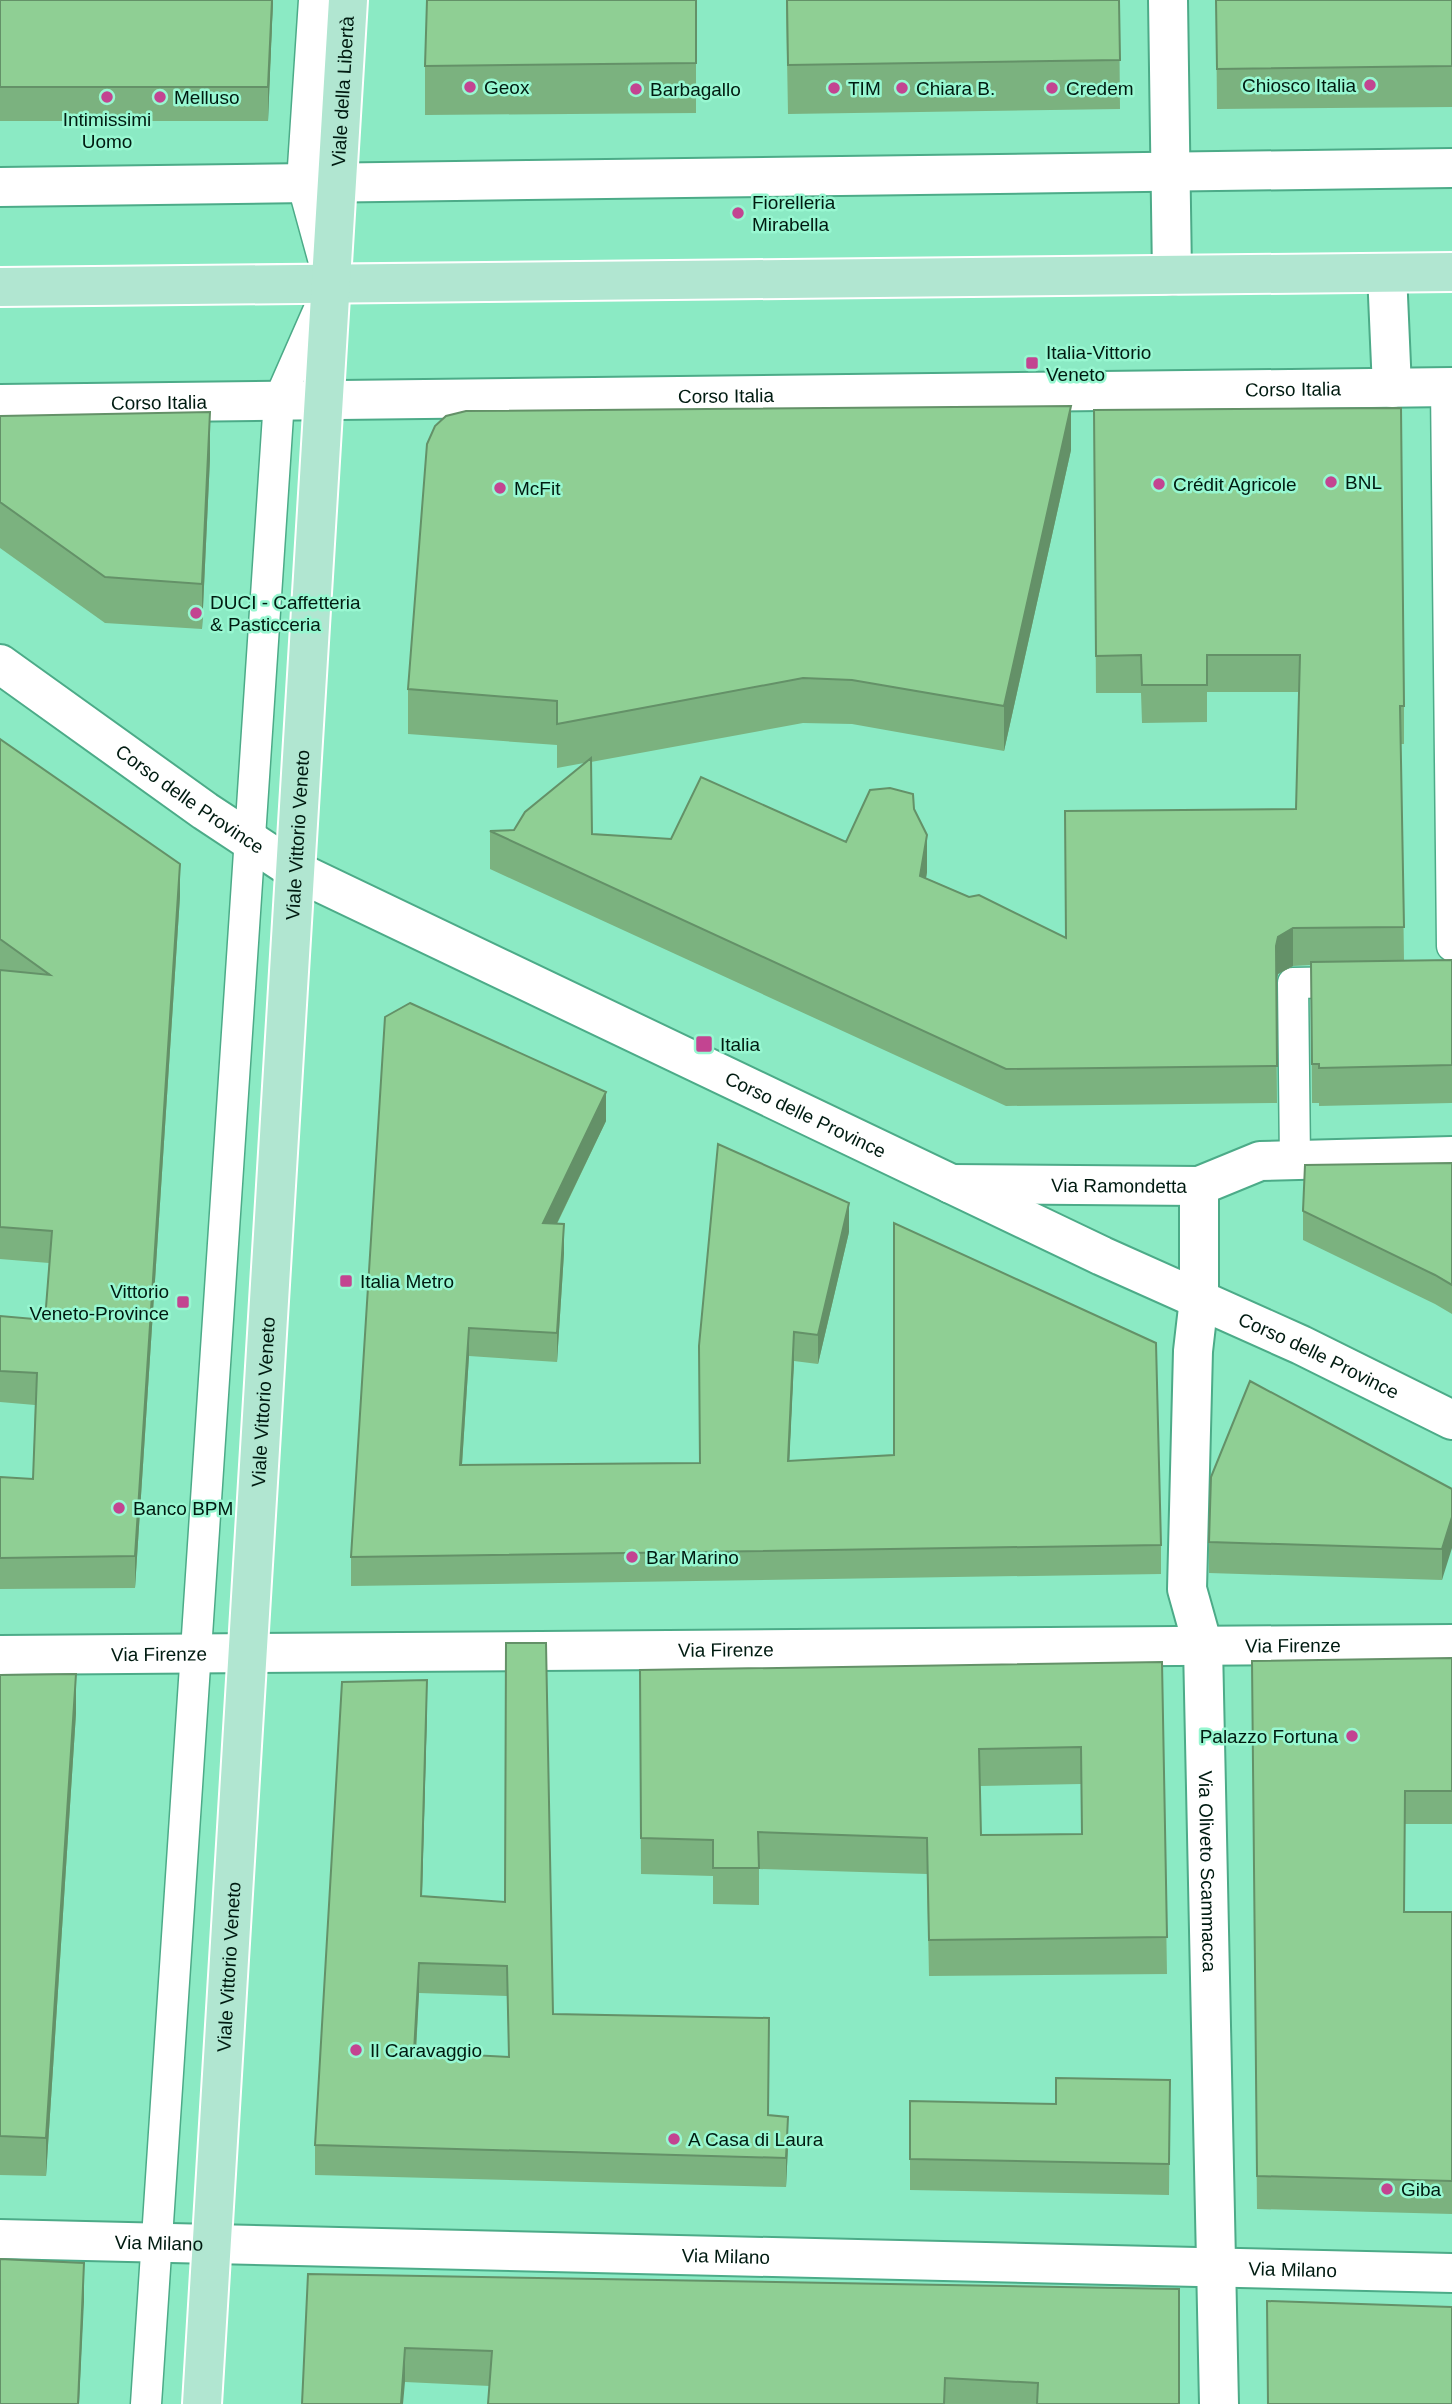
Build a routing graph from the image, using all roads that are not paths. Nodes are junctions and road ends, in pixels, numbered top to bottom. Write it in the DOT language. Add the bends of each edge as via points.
graph roads {
  1 [pos="314,0"];
  2 [pos="348,0"];
  3 [pos="1168,0"];
  4 [pos="1452,168"];
  5 [pos="1171,169"];
  6 [pos="319,182"];
  7 [pos="0,187"];
  8 [pos="1452,272"];
  9 [pos="1387,273"];
  10 [pos="1172,275"];
  11 [pos="330,284"];
  12 [pos="0,287"];
  13 [pos="1449,387"];
  14 [pos="1392,388"];
  15 [pos="324,399"];
  16 [pos="279,400"];
  17 [pos="0,404"];
  18 [pos="0,664"];
  19 [pos="250,842"];
  20 [pos="296,871"];
  21 [pos="1452,946"];
  22 [pos="1372,982"];
  23 [pos="1452,1156"];
  24 [pos="1295,1161"];
  25 [pos="951,1184"];
  26 [pos="1199,1186"];
  27 [pos="1199,1299"];
  28 [pos="1452,1420"];
  29 [pos="1452,1644"];
  30 [pos="1203,1646"];
  31 [pos="249,1653"];
  32 [pos="195,1654"];
  33 [pos="0,1655"];
  34 [pos="0,2239"];
  35 [pos="213,2243"];
  36 [pos="156,2244"];
  37 [pos="1218,2267"];
  38 [pos="1452,2273"];
  39 [pos="146,2404"];
  40 [pos="202,2404"];
  41 [pos="1219,2404"];
  1 -- 6 [label="lane"];
  2 -- 6 [label="main road, Viale della Libertà"];
  3 -- 5 [label="street"];
  4 -- 5 [label="street"];
  5 -- 6 [label="street"];
  5 -- 10 [label="street"];
  6 -- 7 [label="street"];
  6 -- 11 [label="main road, Viale della Libertà"];
  8 -- 9 [label="main road"];
  9 -- 10 [label="main road"];
  9 -- 14 [label="street"];
  10 -- 11 [label="main road"];
  11 -- 12 [label="main road"];
  11 -- 15 [label="main road, Viale Vittorio Veneto"];
  11 -- 16 [label="lane"];
  13 -- 14 [label="street, Corso Italia"];
  13 -- 21 [label="lane"];
  14 -- 15 [label="street, Corso Italia"];
  15 -- 16 [label="street, Corso Italia"];
  15 -- 20 [label="main road, Viale Vittorio Veneto"];
  16 -- 17 [label="street, Corso Italia"];
  16 -- 19 [label="lane"];
  18 -- 19 [label="street, Corso delle Province"];
  19 -- 20 [label="street, Corso delle Province"];
  19 -- 32 [label="lane"];
  20 -- 25 [label="street, Corso delle Province"];
  20 -- 31 [label="main road, Viale Vittorio Veneto"];
  22 -- 24 [label="lane" via="1293,983"];
  23 -- 24 [label="street, Via Ramondetta"];
  24 -- 26 [label="street, Via Ramondetta" via="1260,1161"];
  25 -- 26 [label="street, Via Ramondetta"];
  25 -- 27 [label="street, Corso delle Province"];
  26 -- 27 [label="street, Via Oliveto Scammacca"];
  27 -- 28 [label="street, Corso delle Province"];
  27 -- 30 [label="street, Via Oliveto Scammacca" via="1193,1351 1186,1589"];
  29 -- 30 [label="street, Via Firenze"];
  30 -- 31 [label="street, Via Firenze"];
  30 -- 37 [label="street, Via Oliveto Scammacca"];
  31 -- 32 [label="street, Via Firenze"];
  31 -- 35 [label="main road, Viale Vittorio Veneto"];
  32 -- 33 [label="street, Via Firenze"];
  32 -- 36 [label="lane"];
  34 -- 36 [label="street, Via Milano"];
  35 -- 36 [label="street, Via Milano"];
  35 -- 37 [label="street, Via Milano"];
  35 -- 40 [label="main road, Viale Vittorio Veneto"];
  36 -- 39 [label="lane"];
  37 -- 38 [label="street, Via Milano"];
  37 -- 41 [label="street, Via Oliveto Scammacca"];
}
